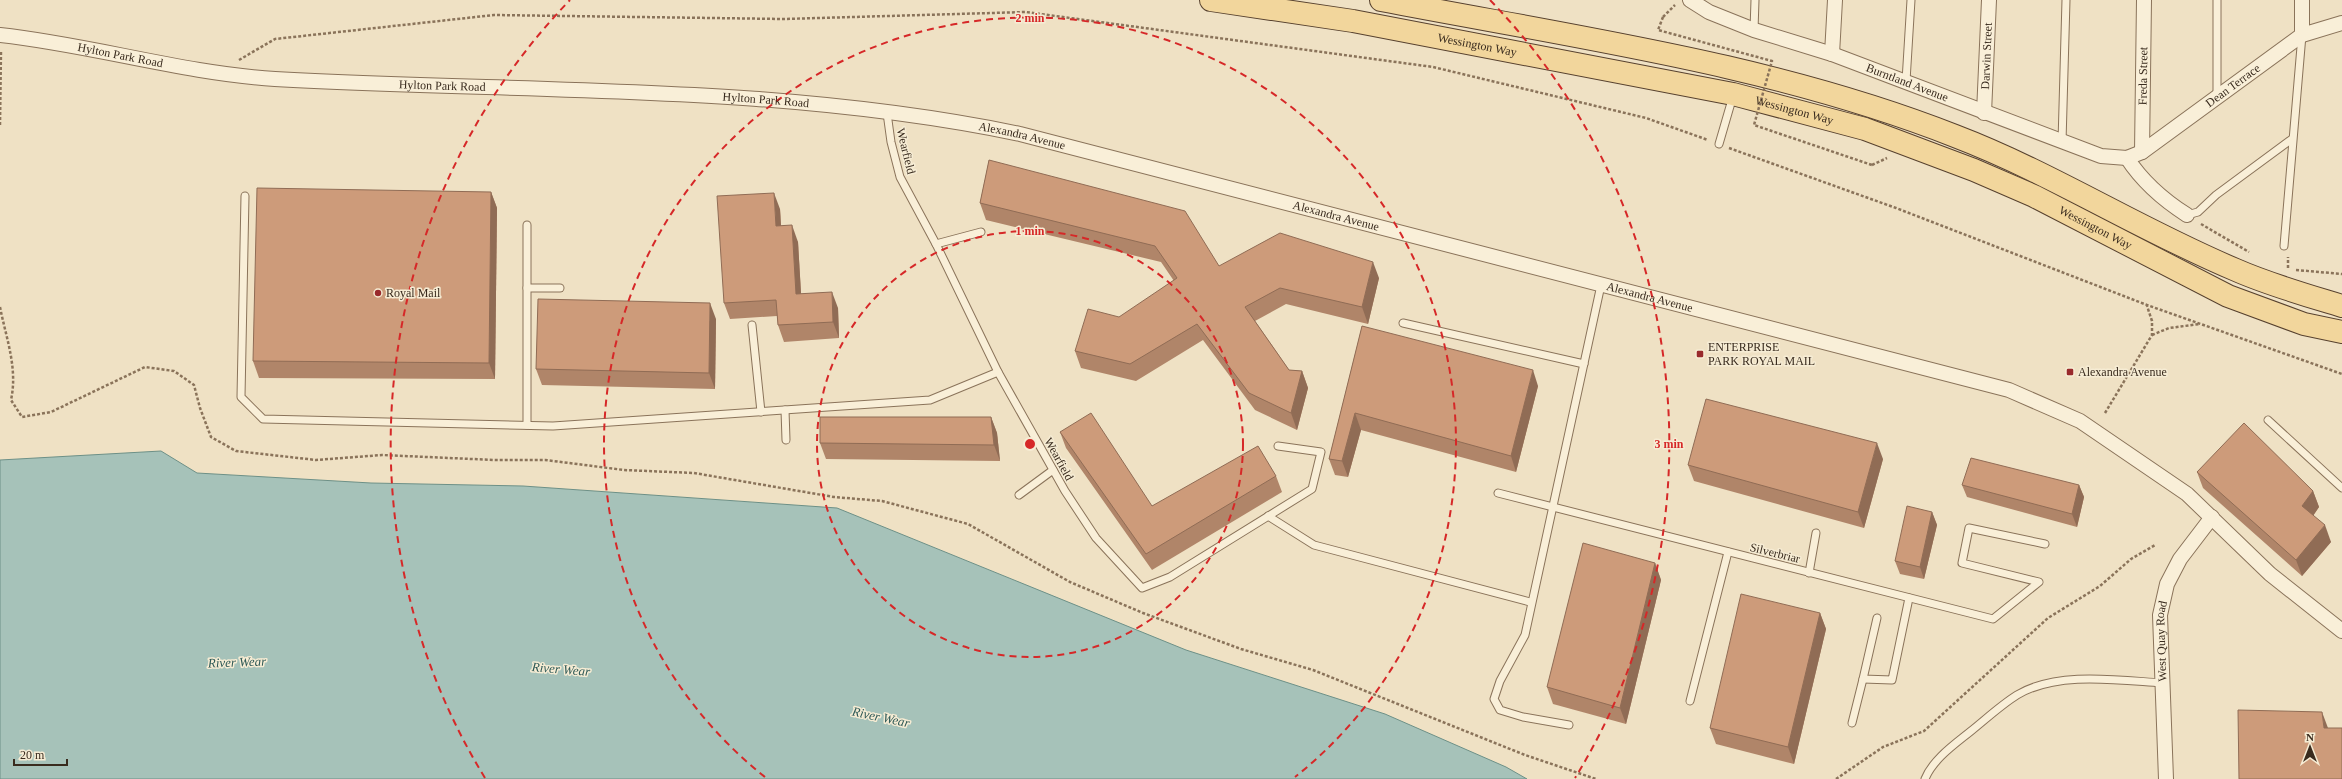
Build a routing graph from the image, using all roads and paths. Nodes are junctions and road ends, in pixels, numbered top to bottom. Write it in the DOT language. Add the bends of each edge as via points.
graph roads {
  1 [pos="1211,0"];
  2 [pos="1381,0"];
  3 [pos="1680,0"];
  4 [pos="1690,0"];
  5 [pos="1755,0"];
  6 [pos="1835,0"];
  7 [pos="1911,0"];
  8 [pos="1989,0"];
  9 [pos="2066,0"];
  10 [pos="2144,0"];
  11 [pos="2217,0"];
  12 [pos="2302,0"];
  13 [pos="2342,23"];
  14 [pos="1754,30"];
  15 [pos="1,35"];
  16 [pos="2302,35"];
  17 [pos="1832,54"];
  18 [pos="235,62"];
  19 [pos="1906,81"];
  20 [pos="1733,94"];
  21 [pos="2217,97"];
  22 [pos="887,112"];
  23 [pos="1984,113"];
  24 [pos="0,125"];
  25 [pos="2292,139"];
  26 [pos="2062,143"];
  27 [pos="1718,144"];
  28 [pos="2142,152"];
  29 [pos="2127,158"];
  30 [pos="1872,165"];
  31 [pos="245,196"];
  32 [pos="2187,215"];
  33 [pos="527,225"];
  34 [pos="981,232"];
  35 [pos="936,244"];
  36 [pos="2284,246"];
  37 [pos="2251,254"];
  38 [pos="2282,267"];
  39 [pos="2342,274"];
  40 [pos="1601,285"];
  41 [pos="527,288"];
  42 [pos="560,288"];
  43 [pos="2147,305"];
  44 [pos="0,306"];
  45 [pos="2342,306"];
  46 [pos="1403,323"];
  47 [pos="2203,324"];
  48 [pos="752,325"];
  49 [pos="2342,332"];
  50 [pos="2152,335"];
  51 [pos="1584,364"];
  52 [pos="998,372"];
  53 [pos="2342,374"];
  54 [pos="785,410"];
  55 [pos="761,412"];
  56 [pos="2105,413"];
  57 [pos="2268,420"];
  58 [pos="527,425"];
  59 [pos="786,440"];
  60 [pos="1278,446"];
  61 [pos="1053,470"];
  62 [pos="2342,488"];
  63 [pos="1498,493"];
  64 [pos="1019,495"];
  65 [pos="1552,507"];
  66 [pos="1268,516"];
  67 [pos="2212,517"];
  68 [pos="1816,534"];
  69 [pos="2045,544"];
  70 [pos="2155,545"];
  71 [pos="1728,552"];
  72 [pos="1809,573"];
  73 [pos="1909,598"];
  74 [pos="1530,602"];
  75 [pos="1877,618"];
  76 [pos="2342,631"];
  77 [pos="1863,679"];
  78 [pos="2161,683"];
  79 [pos="1690,700"];
  80 [pos="1852,723"];
  81 [pos="1569,725"];
  82 [pos="1596,779"];
  83 [pos="1836,779"];
  84 [pos="1926,779"];
  85 [pos="2166,779"];
  1 -- 20 [label="main road, Wessington Way" via="1353,21"];
  2 -- 45 [label="main road, Wessington Way" via="1743,72 1875,107 2002,155 2234,270 2275,286"];
  3 -- 30 [label="path, bridge" via="1663,17 1658,30 1772,61 1754,125"];
  4 -- 14 [label="street, Burntland Avenue" via="1710,12"];
  5 -- 14 [label="lane"];
  6 -- 17 [label="street"];
  7 -- 19 [label="lane"];
  8 -- 23 [label="street, Darwin Street"];
  9 -- 26 [label="lane"];
  10 -- 28 [label="street, Freda Street"];
  11 -- 21 [label="lane"];
  12 -- 16 [label="street"];
  13 -- 16 [label="street, Dean Terrace"];
  14 -- 17 [label="street, Burntland Avenue"];
  15 -- 22 [label="street, Hylton Park Road" via="85,47 181,68 272,79 628,92"];
  15 -- 24 [label="path"];
  16 -- 21 [label="street, Dean Terrace"];
  16 -- 25 [label="lane"];
  17 -- 19 [label="street, Burntland Avenue"];
  18 -- 27 [label="path" via="275,39 494,15 784,19 1026,12 1433,67 1646,118"];
  19 -- 23 [label="street, Burntland Avenue"];
  20 -- 27 [label="lane"];
  20 -- 49 [label="main road, Wessington Way" via="1865,129 1927,151 2034,196 2228,296 2304,324"];
  21 -- 28 [label="street, Dean Terrace"];
  22 -- 35 [label="lane, Wearfield" via="900,177"];
  22 -- 40 [label="street, Alexandra Avenue" via="954,120 1020,134"];
  23 -- 26 [label="street, Burntland Avenue"];
  25 -- 32 [label="lane" via="2198,212"];
  25 -- 36 [label="lane"];
  26 -- 29 [label="street, Burntland Avenue" via="2101,156"];
  27 -- 43 [label="path" via="1896,208"];
  28 -- 29 [label="street, Dean Terrace"];
  29 -- 32 [label="street" via="2171,205"];
  31 -- 58 [label="lane" via="241,397 263,418"];
  32 -- 37 [label="path"];
  33 -- 41 [label="lane"];
  34 -- 35 [label="lane"];
  35 -- 52 [label="lane, Wearfield"];
  38 -- 39 [label="path"];
  40 -- 51 [label="lane"];
  40 -- 67 [label="street, Alexandra Avenue" via="1878,354 2009,390 2080,421 2187,494"];
  41 -- 42 [label="lane"];
  41 -- 58 [label="lane"];
  43 -- 47 [label="path"];
  43 -- 50 [label="path" via="2152,321"];
  44 -- 82 [label="path" via="12,362 14,384 11,400 22,417 51,412 145,367 174,370 194,385 211,437 236,450 316,460 382,455 545,460 624,470 694,473 834,497 882,501 968,524 1070,582 1143,613 1241,649 1313,670 1525,755"];
  46 -- 51 [label="lane"];
  47 -- 50 [label="path" via="2169,328"];
  47 -- 53 [label="path"];
  48 -- 55 [label="lane"];
  50 -- 56 [label="path"];
  51 -- 65 [label="lane"];
  52 -- 54 [label="lane" via="930,400"];
  52 -- 61 [label="lane, Wearfield"];
  54 -- 55 [label="lane"];
  54 -- 59 [label="lane"];
  55 -- 58 [label="lane" via="553,426"];
  57 -- 62 [label="lane"];
  60 -- 66 [label="lane, Wearfield" via="1321,452 1312,489"];
  61 -- 64 [label="lane"];
  61 -- 66 [label="lane, Wearfield" via="1096,538 1142,588 1170,577"];
  63 -- 65 [label="lane, Silverbriar"];
  65 -- 71 [label="lane, Silverbriar"];
  65 -- 74 [label="lane"];
  66 -- 74 [label="lane" via="1314,545"];
  67 -- 76 [label="street, Alexandra Avenue" via="2270,574"];
  67 -- 78 [label="street, West Quay Road" via="2180,559 2167,584 2160,615"];
  68 -- 72 [label="lane"];
  69 -- 73 [label="lane, Silverbriar" via="1968,528 1962,563 2040,582 1993,619"];
  70 -- 83 [label="path" via="2131,559 2100,586 2048,618 1924,731 1883,747"];
  71 -- 72 [label="lane, Silverbriar"];
  71 -- 79 [label="lane"];
  72 -- 73 [label="lane, Silverbriar"];
  73 -- 77 [label="lane" via="1892,680"];
  74 -- 81 [label="lane" via="1524,635 1500,681 1494,699 1500,710"];
  75 -- 77 [label="lane"];
  77 -- 80 [label="lane"];
  78 -- 84 [label="lane" via="2089,679 2045,684 2017,695 1957,741 1929,769"];
  78 -- 85 [label="street, West Quay Road"];
}
